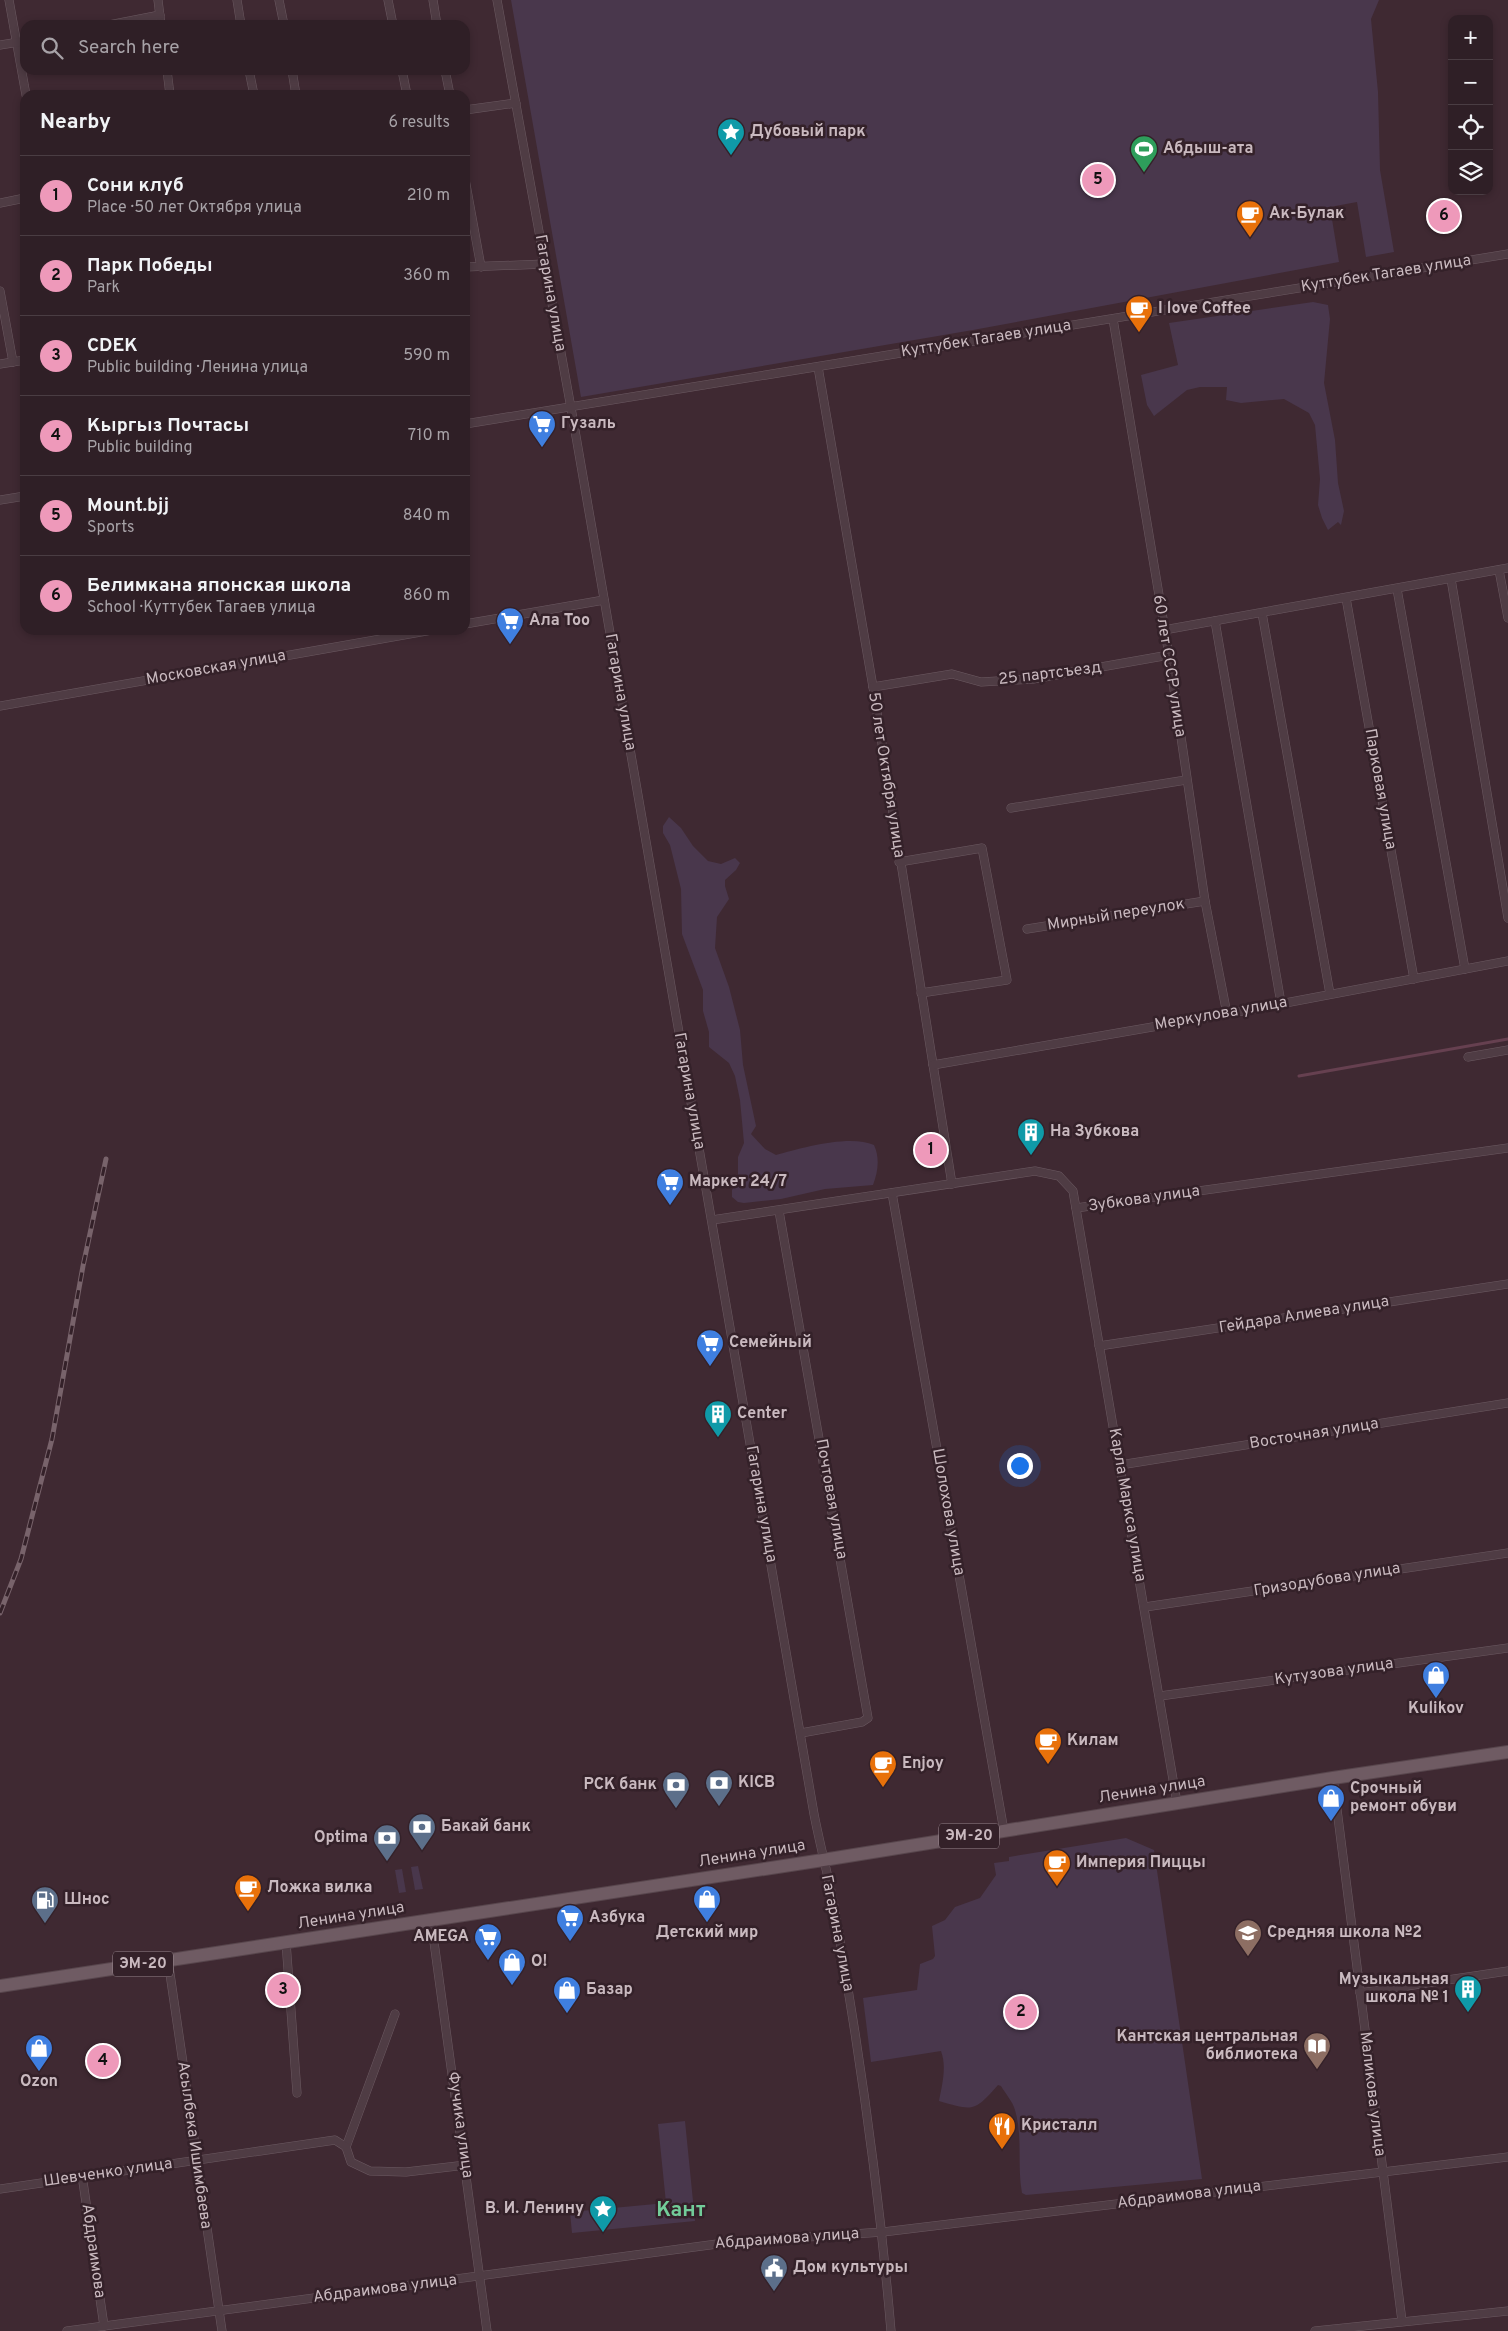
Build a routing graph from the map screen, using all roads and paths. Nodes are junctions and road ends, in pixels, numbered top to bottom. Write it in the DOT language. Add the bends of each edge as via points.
graph roads {
  1 [pos="9,0"];
  2 [pos="158,0"];
  3 [pos="236,0"];
  4 [pos="280,0"];
  5 [pos="388,0"];
  6 [pos="433,0"];
  7 [pos="497,0"];
  8 [pos="160,16"];
  9 [pos="137,20"];
  10 [pos="160,20"];
  11 [pos="240,20"];
  12 [pos="283,20"];
  13 [pos="392,20"];
  14 [pos="436,20"];
  15 [pos="20,41"];
  16 [pos="16,42"];
  17 [pos="0,45"];
  18 [pos="20,63"];
  19 [pos="22,75"];
  20 [pos="168,75"];
  21 [pos="250,75"];
  22 [pos="293,75"];
  23 [pos="403,75"];
  24 [pos="446,75"];
  25 [pos="25,90"];
  26 [pos="169,90"];
  27 [pos="253,90"];
  28 [pos="295,90"];
  29 [pos="406,90"];
  30 [pos="449,90"];
  31 [pos="516,103"];
  32 [pos="470,109"];
  33 [pos="20,199"];
  34 [pos="0,203"];
  35 [pos="470,206"];
  36 [pos="1508,254"];
  37 [pos="545,264"];
  38 [pos="481,266"];
  39 [pos="470,267"];
  40 [pos="0,291"];
  41 [pos="1113,319"];
  42 [pos="20,361"];
  43 [pos="13,362"];
  44 [pos="0,364"];
  45 [pos="818,367"];
  46 [pos="570,407"];
  47 [pos="470,423"];
  48 [pos="20,497"];
  49 [pos="0,500"];
  50 [pos="1508,568"];
  51 [pos="1499,570"];
  52 [pos="1451,579"];
  53 [pos="1397,590"];
  54 [pos="1346,598"];
  55 [pos="604,600"];
  56 [pos="1262,613"];
  57 [pos="1508,618"];
  58 [pos="1215,621"];
  59 [pos="470,623"];
  60 [pos="1164,630"];
  61 [pos="404,635"];
  62 [pos="1168,655"];
  63 [pos="873,688"];
  64 [pos="0,706"];
  65 [pos="1186,780"];
  66 [pos="1011,808"];
  67 [pos="899,862"];
  68 [pos="1205,901"];
  69 [pos="1508,918"];
  70 [pos="1027,929"];
  71 [pos="1508,961"];
  72 [pos="1465,969"];
  73 [pos="1414,979"];
  74 [pos="921,993"];
  75 [pos="1330,994"];
  76 [pos="1281,1003"];
  77 [pos="1227,1014"];
  78 [pos="1508,1050"];
  79 [pos="1468,1057"];
  80 [pos="933,1065"];
  81 [pos="1508,1148"];
  82 [pos="952,1184"];
  83 [pos="892,1193"];
  84 [pos="1076,1208"];
  85 [pos="779,1211"];
  86 [pos="712,1220"];
  87 [pos="1508,1284"];
  88 [pos="1099,1346"];
  89 [pos="1508,1404"];
  90 [pos="1120,1465"];
  91 [pos="1508,1553"];
  92 [pos="1145,1607"];
  93 [pos="1508,1648"];
  94 [pos="1160,1696"];
  95 [pos="801,1733"];
  96 [pos="1508,1752"];
  97 [pos="1333,1778"];
  98 [pos="1177,1803"];
  99 [pos="1004,1830"];
  100 [pos="822,1860"];
  101 [pos="431,1920"];
  102 [pos="286,1942"];
  103 [pos="168,1960"];
  104 [pos="1508,1971"];
  105 [pos="0,1986"];
  106 [pos="1360,1993"];
  107 [pos="395,2014"];
  108 [pos="297,2093"];
  109 [pos="346,2147"];
  110 [pos="1508,2157"];
  111 [pos="196,2161"];
  112 [pos="466,2166"];
  113 [pos="1382,2171"];
  114 [pos="82,2175"];
  115 [pos="0,2189"];
  116 [pos="883,2232"];
  117 [pos="478,2277"];
  118 [pos="219,2311"];
  119 [pos="1508,2311"];
  120 [pos="1402,2321"];
  121 [pos="104,2326"];
  122 [pos="67,2331"];
  123 [pos="222,2331"];
  124 [pos="487,2331"];
  125 [pos="891,2331"];
  126 [pos="1315,2331"];
  1 -- 16 [label="street"];
  2 -- 8 [label="street"];
  3 -- 11 [label="street"];
  4 -- 12 [label="street"];
  5 -- 13 [label="street"];
  6 -- 14 [label="street"];
  7 -- 31 [label="street, Гагарина улица"];
  8 -- 9 [label="street"];
  8 -- 10 [label="street"];
  15 -- 16 [label="street"];
  16 -- 17 [label="street"];
  16 -- 18 [label="street"];
  19 -- 25 [label="street"];
  20 -- 26 [label="street"];
  21 -- 27 [label="street"];
  22 -- 28 [label="street"];
  23 -- 29 [label="street"];
  24 -- 30 [label="street"];
  31 -- 32 [label="street"];
  31 -- 37 [label="street, Гагарина улица"];
  33 -- 34 [label="street"];
  35 -- 38 [label="street"];
  36 -- 41 [label="street, Куттубек Тагаев улица"];
  37 -- 38 [label="street"];
  37 -- 46 [label="street, Гагарина улица"];
  38 -- 39 [label="street"];
  40 -- 43 [label="street"];
  41 -- 45 [label="street, Куттубек Тагаев улица"];
  41 -- 60 [label="street, 60 лет СССР улица"];
  42 -- 43 [label="street"];
  43 -- 44 [label="street"];
  45 -- 46 [label="street, Куттубек Тагаев улица"];
  45 -- 63 [label="street, 50 лет Октября улица"];
  46 -- 47 [label="street, Куттубек Тагаев улица"];
  46 -- 55 [label="street, Гагарина улица"];
  48 -- 49 [label="street"];
  50 -- 51 [label="street"];
  51 -- 52 [label="street"];
  51 -- 57 [label="street"];
  52 -- 53 [label="street"];
  52 -- 69 [label="street"];
  53 -- 54 [label="street"];
  53 -- 72 [label="street"];
  54 -- 56 [label="street"];
  54 -- 73 [label="street, Парковая улица"];
  55 -- 59 [label="street"];
  55 -- 86 [label="street, Гагарина улица"];
  56 -- 58 [label="street"];
  56 -- 75 [label="street"];
  58 -- 60 [label="street"];
  58 -- 76 [label="street"];
  60 -- 62 [label="street, 60 лет СССР улица"];
  61 -- 64 [label="street, Московская улица"];
  62 -- 63 [label="street, 25 партсъезд" via="1033,679 981,682 952,674"];
  62 -- 65 [label="street, 60 лет СССР улица"];
  63 -- 67 [label="street, 50 лет Октября улица"];
  65 -- 66 [label="street"];
  65 -- 68 [label="street, 60 лет СССР улица"];
  67 -- 74 [label="street, 50 лет Октября улица"];
  67 -- 74 [label="street" via="982,848 1007,980"];
  68 -- 70 [label="street, Мирный переулок"];
  68 -- 77 [label="street, 60 лет СССР улица"];
  71 -- 72 [label="street, Меркулова улица"];
  72 -- 73 [label="street, Меркулова улица"];
  73 -- 75 [label="street, Меркулова улица"];
  74 -- 80 [label="street, 50 лет Октября улица"];
  75 -- 76 [label="street, Меркулова улица"];
  76 -- 77 [label="street, Меркулова улица"];
  77 -- 80 [label="street, Меркулова улица"];
  78 -- 79 [label="street"];
  80 -- 82 [label="street, 50 лет Октября улица"];
  81 -- 84 [label="street, Зубкова улица"];
  82 -- 83 [label="street, Зубкова улица"];
  82 -- 84 [label="street, Зубкова улица" via="1035,1171 1059,1176 1073,1191"];
  83 -- 85 [label="street, Зубкова улица"];
  83 -- 99 [label="street, Шолохова улица"];
  84 -- 88 [label="street, Карла Маркса улица"];
  85 -- 86 [label="street, Зубкова улица"];
  85 -- 95 [label="street, Почтовая улица" via="868,1718 862,1722"];
  86 -- 95 [label="street, Гагарина улица"];
  87 -- 88 [label="street, Гейдара Алиева улица"];
  88 -- 90 [label="street, Карла Маркса улица"];
  89 -- 90 [label="street, Восточная улица"];
  90 -- 92 [label="street, Карла Маркса улица"];
  91 -- 92 [label="street, Гризодубова улица"];
  92 -- 94 [label="street, Карла Маркса улица"];
  93 -- 94 [label="street, Кутузова улица"];
  94 -- 98 [label="street, Карла Маркса улица"];
  95 -- 100 [label="street, Гагарина улица"];
  96 -- 97 [label="main road, Ленина улица / ЭМ-20"];
  97 -- 98 [label="main road, Ленина улица / ЭМ-20"];
  97 -- 106 [label="street, Маликова улица"];
  98 -- 99 [label="main road, Ленина улица / ЭМ-20"];
  99 -- 100 [label="main road, Ленина улица / ЭМ-20"];
  100 -- 101 [label="main road, Ленина улица / ЭМ-20"];
  100 -- 116 [label="street, Гагарина улица" via="834,1907"];
  101 -- 102 [label="main road, Ленина улица / ЭМ-20"];
  101 -- 112 [label="street, Фучика улица"];
  102 -- 103 [label="main road, Ленина улица / ЭМ-20"];
  102 -- 108 [label="street"];
  103 -- 105 [label="main road, Ленина улица / ЭМ-20"];
  103 -- 111 [label="street, Асылбека Ишимбаева"];
  104 -- 106 [label="street"];
  106 -- 113 [label="street, Маликова улица"];
  107 -- 109 [label="street"];
  109 -- 111 [label="street, Шевченко улица" via="335,2140"];
  109 -- 112 [label="street" via="351,2162 370,2171 406,2172"];
  110 -- 113 [label="street, Абдраимова улица"];
  111 -- 114 [label="street, Шевченко улица"];
  111 -- 118 [label="street, Асылбека Ишимбаева"];
  112 -- 117 [label="street, Фучика улица"];
  113 -- 116 [label="street, Абдраимова улица"];
  113 -- 120 [label="street, Маликова улица"];
  114 -- 115 [label="street, Шевченко улица"];
  114 -- 121 [label="street, Абдраимова"];
  116 -- 117 [label="street, Абдраимова улица" via="732,2242"];
  116 -- 125 [label="street, Гагарина улица"];
  117 -- 118 [label="street, Абдраимова улица"];
  117 -- 124 [label="street, Фучика улица"];
  118 -- 121 [label="street, Абдраимова улица"];
  118 -- 123 [label="street, Асылбека Ишимбаева"];
  119 -- 120 [label="street"];
  120 -- 126 [label="street"];
  121 -- 122 [label="street, Абдраимова улица"];
}
